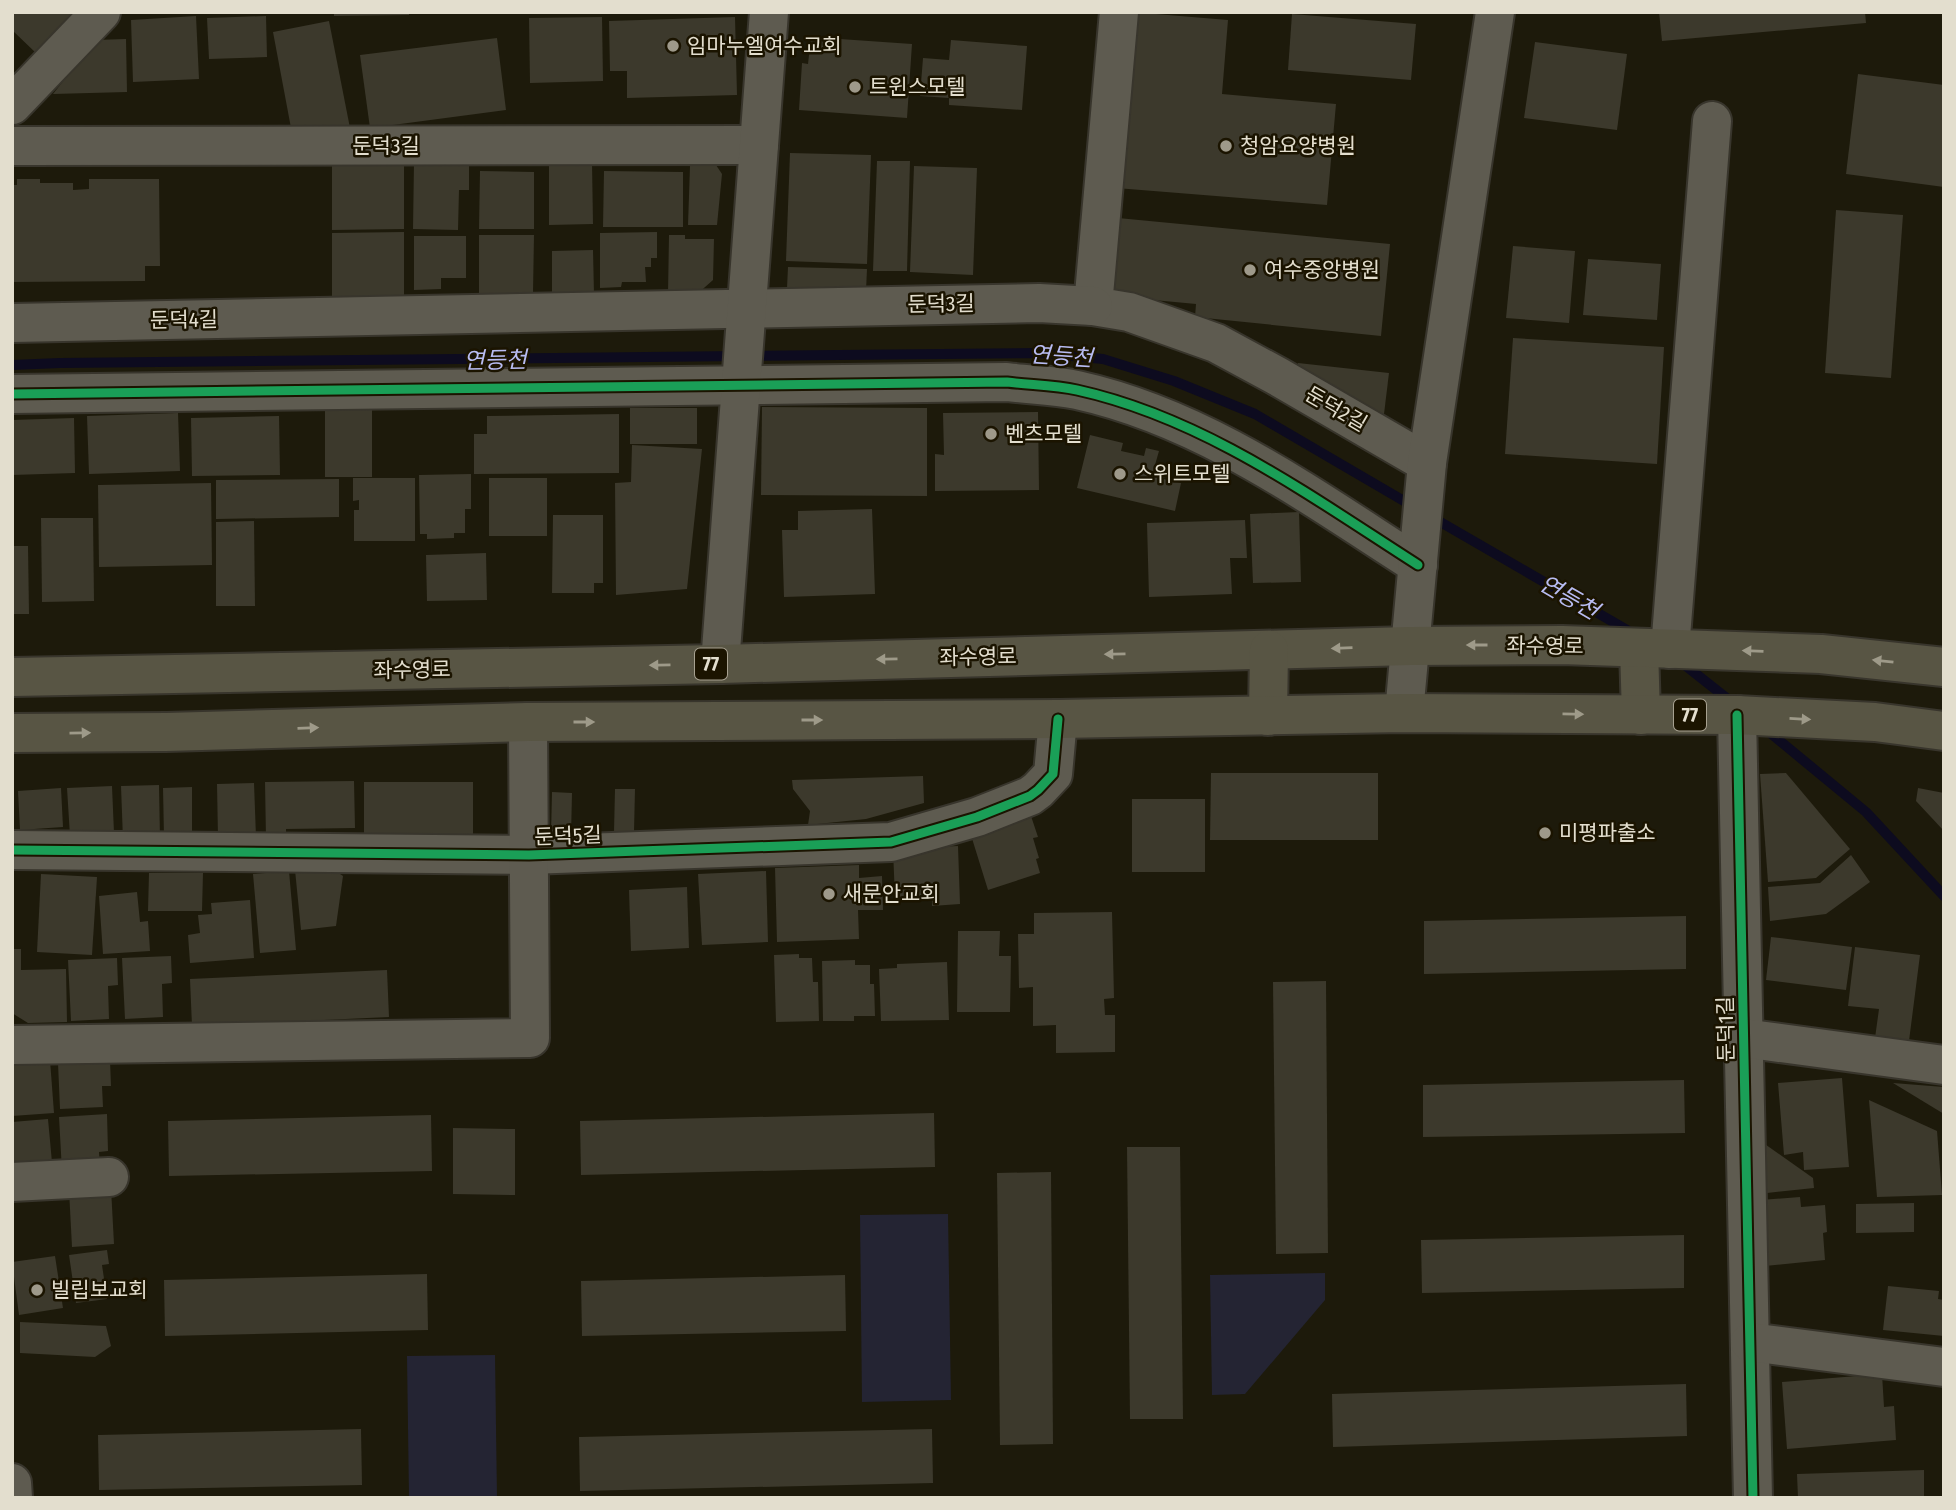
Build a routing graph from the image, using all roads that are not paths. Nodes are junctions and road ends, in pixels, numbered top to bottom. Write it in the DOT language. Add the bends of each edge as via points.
graph roads {
  1 [pos="101,12"];
  2 [pos="769,12"];
  3 [pos="1119,12"];
  4 [pos="1495,12"];
  5 [pos="12,105"];
  6 [pos="1712,121"];
  7 [pos="759,145"];
  8 [pos="12,146"];
  9 [pos="1093,306"];
  10 [pos="747,307"];
  11 [pos="355,317"];
  12 [pos="12,323"];
  13 [pos="741,387"];
  14 [pos="12,394"];
  15 [pos="1427,463"];
  16 [pos="1418,565"];
  17 [pos="1410,646"];
  18 [pos="1655,648"];
  19 [pos="1269,650"];
  20 [pos="720,664"];
  21 [pos="1944,667"];
  22 [pos="166,675"];
  23 [pos="12,677"];
  24 [pos="1404,713"];
  25 [pos="1641,715"];
  26 [pos="1737,715"];
  27 [pos="1268,716"];
  28 [pos="1058,719"];
  29 [pos="527,722"];
  30 [pos="1944,731"];
  31 [pos="166,732"];
  32 [pos="12,733"];
  33 [pos="12,850"];
  34 [pos="529,855"];
  35 [pos="1743,1038"];
  36 [pos="12,1045"];
  37 [pos="1944,1065"];
  38 [pos="109,1177"];
  39 [pos="12,1182"];
  40 [pos="1750,1342"];
  41 [pos="1944,1367"];
  42 [pos="12,1483"];
  43 [pos="13,1498"];
  44 [pos="1753,1498"];
  1 -- 5 [label="street"];
  2 -- 7 [label="street"];
  3 -- 9 [label="street"];
  4 -- 15 [label="street"];
  6 -- 18 [label="street"];
  7 -- 8 [label="street, 둔덕3길"];
  7 -- 10 [label="street"];
  9 -- 10 [label="street, 둔덕3길"];
  9 -- 15 [label="street, 둔덕2길" via="1129,312 1216,343"];
  10 -- 11 [label="street, 둔덕3길"];
  10 -- 13 [label="street"];
  11 -- 12 [label="street, 둔덕4길"];
  13 -- 14 [label="street"];
  13 -- 16 [label="street" via="1007,382 1075,390 1177,422 1227,446"];
  13 -- 20 [label="street"];
  15 -- 16 [label="street"];
  16 -- 17 [label="street"];
  18 -- 17 [label="main road, 좌수영로 / 77, one-way"];
  17 -- 19 [label="main road, 좌수영로 / 77, one-way"];
  17 -- 24 [label="street"];
  21 -- 18 [label="main road, 좌수영로 / 77, one-way" via="1821,654"];
  18 -- 25 [label="main road"];
  19 -- 20 [label="main road, 좌수영로 / 77, one-way"];
  19 -- 27 [label="main road"];
  20 -- 22 [label="main road, 좌수영로 / 77, one-way"];
  22 -- 23 [label="main road, 좌수영로 / 77"];
  22 -- 31 [label="main road"];
  24 -- 25 [label="main road, 77, one-way"];
  24 -- 27 [label="main road, 77"];
  25 -- 26 [label="main road, 77"];
  26 -- 30 [label="main road, 77, one-way" via="1875,722"];
  26 -- 35 [label="street, 둔덕1길"];
  27 -- 28 [label="main road, 77"];
  29 -- 28 [label="main road, 77, one-way"];
  28 -- 34 [label="street, 둔덕5길" via="1053,774 1038,790 977,817 891,842"];
  31 -- 29 [label="main road, 77, one-way"];
  29 -- 34 [label="street, 둔덕5길"];
  32 -- 31 [label="main road, 77, one-way"];
  33 -- 34 [label="street, 둔덕5길"];
  34 -- 36 [label="street, 둔덕5길" via="530,1038"];
  35 -- 37 [label="street, 둔덕1길"];
  35 -- 40 [label="street, 둔덕1길"];
  38 -- 39 [label="street"];
  40 -- 41 [label="street"];
  40 -- 44 [label="street, 둔덕1길"];
  42 -- 43 [label="street"];
}
